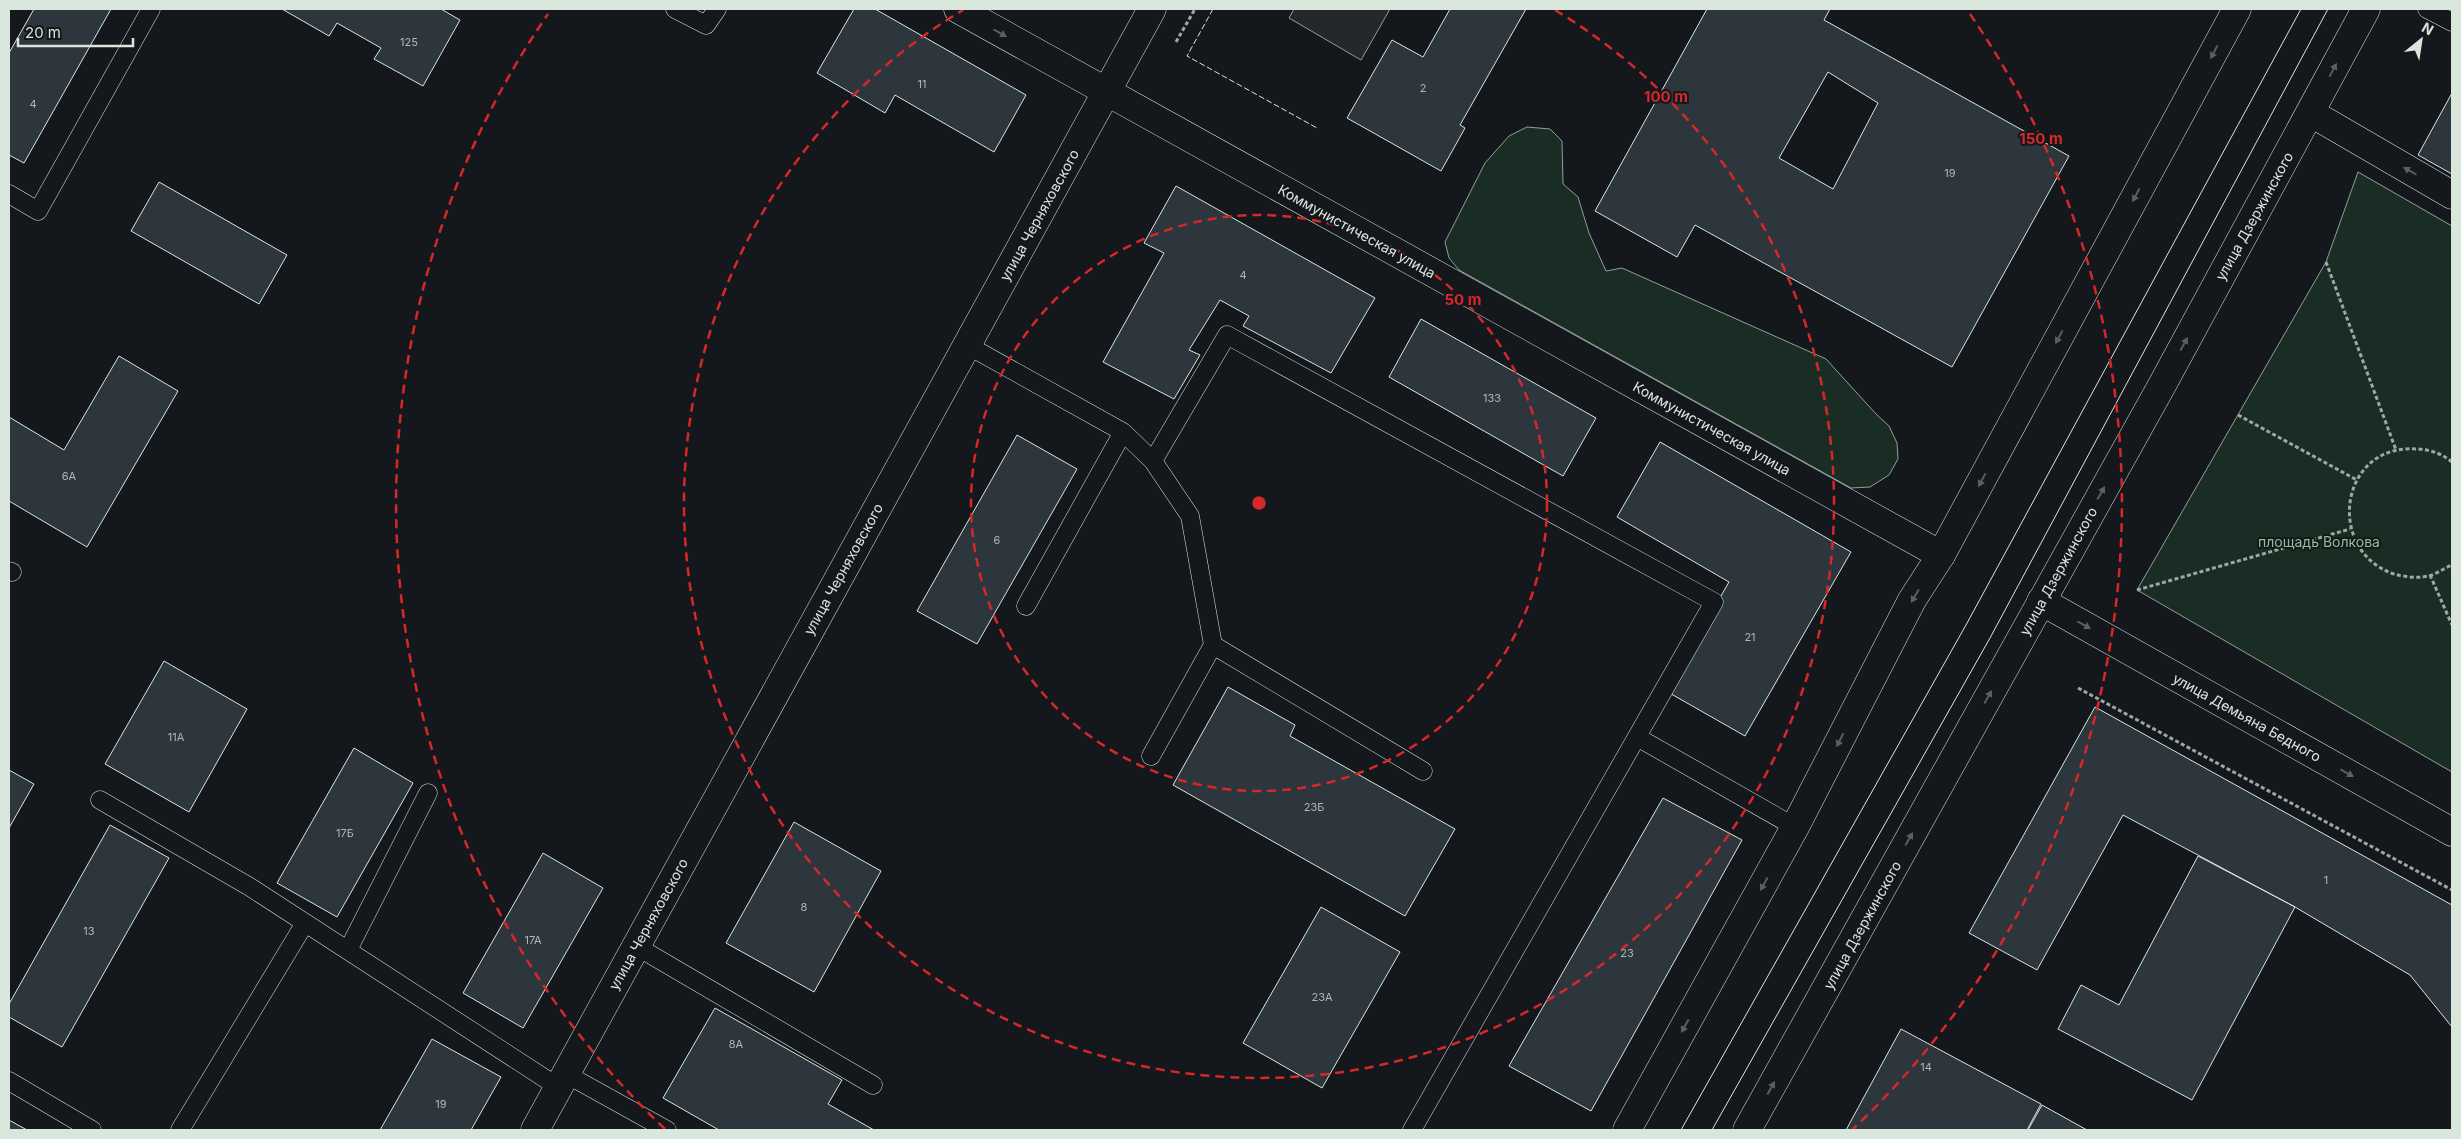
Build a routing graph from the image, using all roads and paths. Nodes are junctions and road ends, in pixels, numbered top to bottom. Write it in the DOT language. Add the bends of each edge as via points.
graph roads {
  1 [pos="151,9"];
  2 [pos="675,9"];
  3 [pos="717,9"];
  4 [pos="958,9"];
  5 [pos="1152,9"];
  6 [pos="1195,9"];
  7 [pos="2237,9"];
  8 [pos="2366,9"];
  9 [pos="2427,9"];
  10 [pos="2452,22"];
  11 [pos="1176,42"];
  12 [pos="1106,92"];
  13 [pos="2311,113"];
  14 [pos="9,194"];
  15 [pos="2452,195"];
  16 [pos="2326,262"];
  17 [pos="967,345"];
  18 [pos="2238,415"];
  19 [pos="1123,432"];
  20 [pos="2396,450"];
  21 [pos="1153,461"];
  22 [pos="2452,462"];
  23 [pos="2357,480"];
  24 [pos="2350,529"];
  25 [pos="1941,555"];
  26 [pos="2452,564"];
  27 [pos="2430,575"];
  28 [pos="2137,590"];
  29 [pos="2041,601"];
  30 [pos="1026,606"];
  31 [pos="2452,625"];
  32 [pos="1213,645"];
  33 [pos="2078,688"];
  34 [pos="1637,737"];
  35 [pos="1151,756"];
  36 [pos="1423,771"];
  37 [pos="428,793"];
  38 [pos="100,800"];
  39 [pos="1795,827"];
  40 [pos="2452,832"];
  41 [pos="2452,890"];
  42 [pos="305,923"];
  43 [pos="636,946"];
  44 [pos="348,950"];
  45 [pos="9,1081"];
  46 [pos="562,1081"];
  47 [pos="872,1085"];
  48 [pos="92,1130"];
  49 [pos="180,1130"];
  50 [pos="535,1130"];
  51 [pos="667,1130"];
  52 [pos="1412,1130"];
  53 [pos="1627,1130"];
  54 [pos="1747,1130"];
  1 -- 14 [label="lane" via="38,211"];
  2 -- 3 [label="lane" via="706,25"];
  4 -- 12 [label="street, Коммунистическая улица, one-way"];
  5 -- 12 [label="street, улица Черняховского"];
  6 -- 11 [label="path"];
  7 -- 25 [label="street, one-way"];
  13 -- 8 [label="street, улица Дзержинского, one-way"];
  9 -- 10 [label="lane"];
  12 -- 17 [label="street, улица Черняховского"];
  12 -- 25 [label="street, Коммунистическая улица"];
  15 -- 13 [label="street, one-way"];
  29 -- 13 [label="street, улица Дзержинского, one-way"];
  16 -- 20 [label="path"];
  17 -- 19 [label="lane"];
  17 -- 43 [label="street, улица Черняховского"];
  18 -- 23 [label="path"];
  19 -- 21 [label="lane"];
  19 -- 30 [label="lane"];
  20 -- 22 [label="path" via="2422,448 2446,456"];
  20 -- 23 [label="path" via="2374,461"];
  21 -- 32 [label="lane" via="1190,516"];
  21 -- 34 [label="lane" via="1227,335 1714,602"];
  23 -- 24 [label="path" via="2348,504"];
  24 -- 27 [label="path" via="2362,552 2380,569 2404,577"];
  24 -- 28 [label="path"];
  25 -- 39 [label="street, one-way" via="1912,600"];
  26 -- 27 [label="path"];
  27 -- 31 [label="path"];
  29 -- 40 [label="street, улица Демьяна Бедного, one-way"];
  54 -- 29 [label="street, улица Дзержинского, one-way"];
  32 -- 35 [label="lane"];
  32 -- 36 [label="lane"];
  33 -- 41 [label="path"];
  34 -- 39 [label="lane"];
  34 -- 52 [label="lane"];
  37 -- 44 [label="lane"];
  38 -- 42 [label="lane" via="250,887"];
  39 -- 53 [label="street, one-way"];
  42 -- 44 [label="lane"];
  42 -- 49 [label="lane"];
  43 -- 46 [label="street, улица Черняховского"];
  43 -- 47 [label="lane"];
  44 -- 46 [label="lane"];
  45 -- 48 [label="lane"];
  46 -- 50 [label="street, улица Черняховского"];
  46 -- 51 [label="lane"];
}
